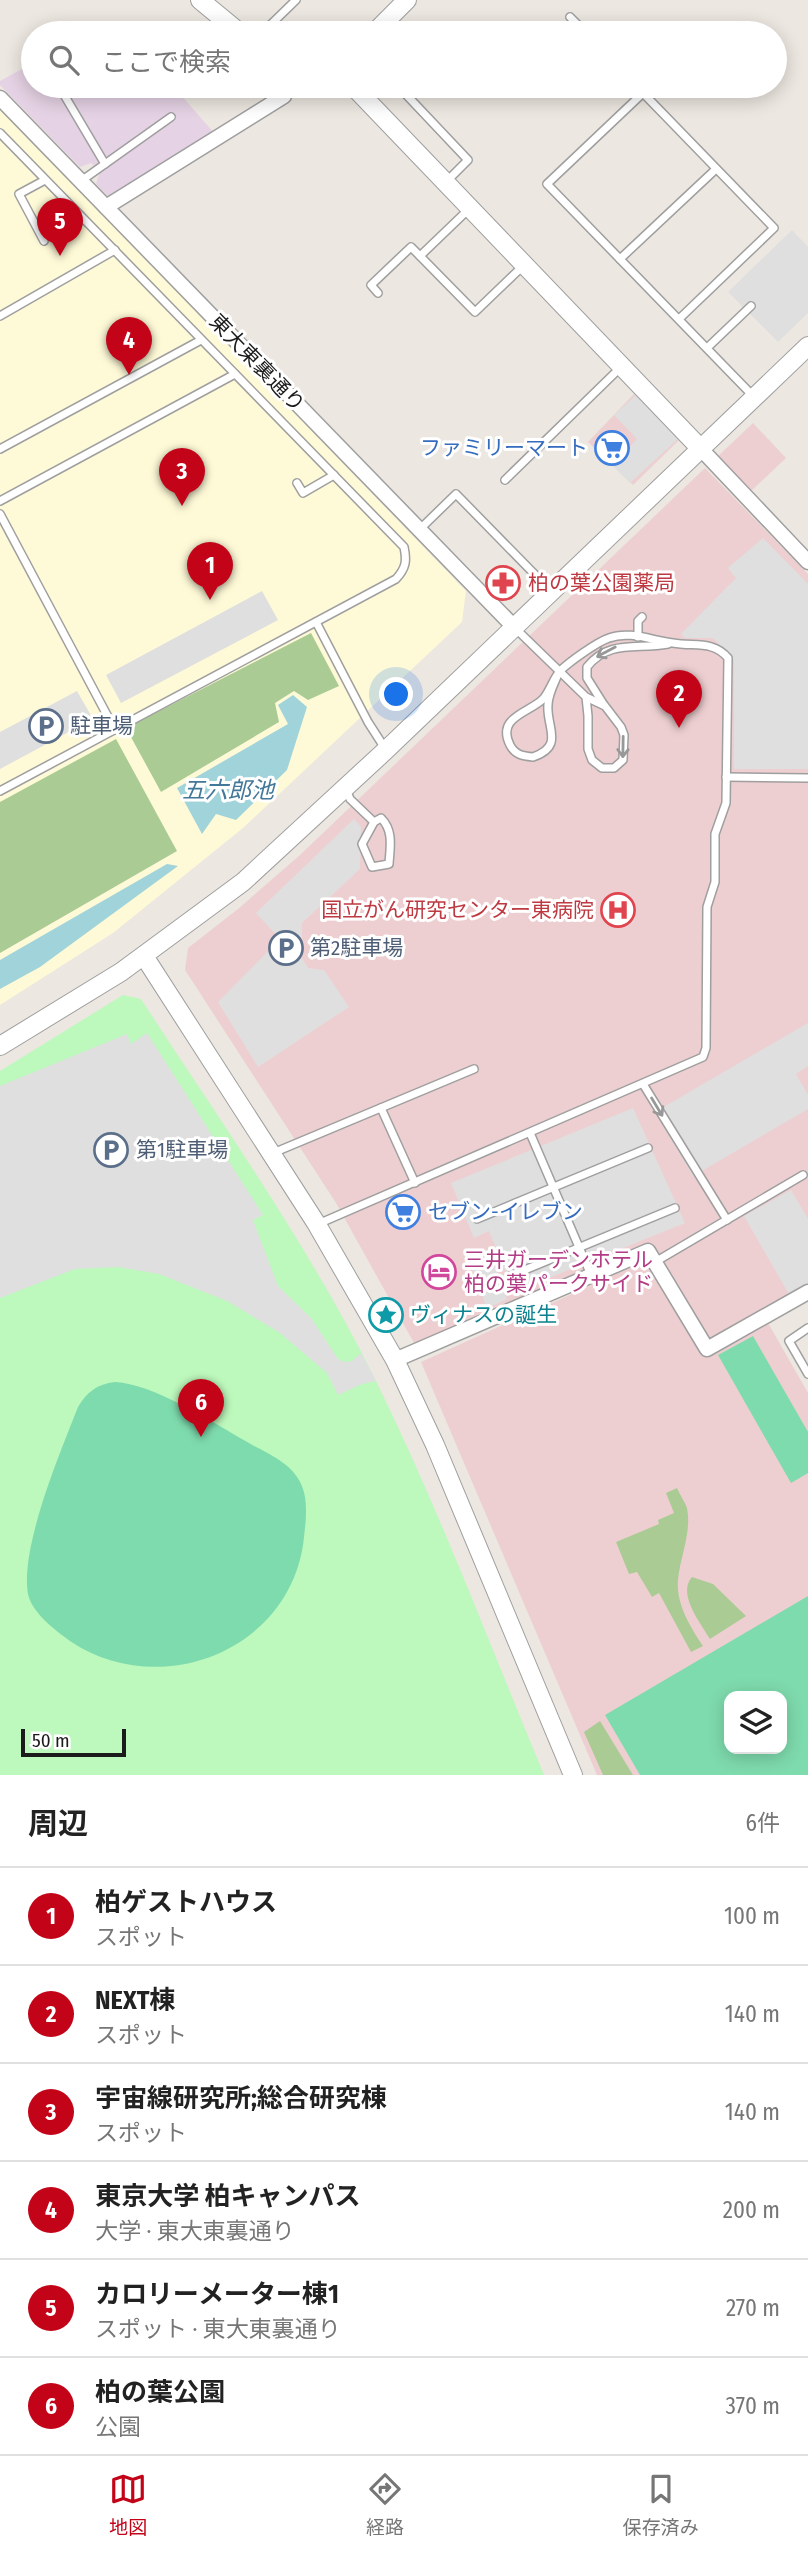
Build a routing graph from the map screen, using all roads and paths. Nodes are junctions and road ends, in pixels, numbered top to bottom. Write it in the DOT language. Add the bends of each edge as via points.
graph roads {
  1 [pos="200,0"];
  2 [pos="296,0"];
  3 [pos="407,0"];
  4 [pos="570,17"];
  5 [pos="225,21"];
  6 [pos="274,21"];
  7 [pos="386,21"];
  8 [pos="574,21"];
  9 [pos="0,98"];
  10 [pos="66,98"];
  11 [pos="281,98"];
  12 [pos="373,98"];
  13 [pos="409,98"];
  14 [pos="638,98"];
  15 [pos="648,98"];
  16 [pos="171,117"];
  17 [pos="0,133"];
  18 [pos="105,164"];
  19 [pos="716,169"];
  20 [pos="45,180"];
  21 [pos="80,181"];
  22 [pos="445,182"];
  23 [pos="106,207"];
  24 [pos="470,208"];
  25 [pos="44,241"];
  26 [pos="115,250"];
  27 [pos="420,256"];
  28 [pos="620,259"];
  29 [pos="524,265"];
  30 [pos="378,293"];
  31 [pos="751,306"];
  32 [pos="0,316"];
  33 [pos="679,319"];
  34 [pos="201,340"];
  35 [pos="808,346"];
  36 [pos="707,348"];
  37 [pos="622,366"];
  38 [pos="235,374"];
  39 [pos="755,397"];
  40 [pos="0,449"];
  41 [pos="701,449"];
  42 [pos="334,475"];
  43 [pos="505,480"];
  44 [pos="298,483"];
  45 [pos="0,500"];
  46 [pos="0,514"];
  47 [pos="419,530"];
  48 [pos="808,562"];
  49 [pos="552,592"];
  50 [pos="642,617"];
  51 [pos="316,622"];
  52 [pos="514,628"];
  53 [pos="638,637"];
  54 [pos="672,643"];
  55 [pos="559,672"];
  56 [pos="586,697"];
  57 [pos="605,706"];
  58 [pos="115,730"];
  59 [pos="386,750"];
  60 [pos="726,777"];
  61 [pos="808,778"];
  62 [pos="345,788"];
  63 [pos="0,791"];
  64 [pos="374,822"];
  65 [pos="144,956"];
  66 [pos="0,1046"];
  67 [pos="474,1069"];
  68 [pos="643,1084"];
  69 [pos="381,1108"];
  70 [pos="530,1133"];
  71 [pos="648,1148"];
  72 [pos="272,1153"];
  73 [pos="803,1175"];
  74 [pos="415,1182"];
  75 [pos="553,1187"];
  76 [pos="675,1208"];
  77 [pos="477,1219"];
  78 [pos="727,1220"];
  79 [pos="317,1224"];
  80 [pos="579,1247"];
  81 [pos="655,1262"];
  82 [pos="591,1275"];
  83 [pos="510,1276"];
  84 [pos="808,1292"];
  85 [pos="808,1328"];
  86 [pos="395,1360"];
  87 [pos="808,1374"];
  88 [pos="573,1775"];
  1 -- 5 [label="street"];
  2 -- 6 [label="lane"];
  3 -- 7 [label="street"];
  4 -- 8 [label="lane"];
  9 -- 21 [label="street, 東大東裏通り"];
  10 -- 18 [label="lane"];
  11 -- 23 [label="street"];
  12 -- 22 [label="street"];
  13 -- 22 [label="lane" via="468,160"];
  14 -- 28 [label="lane" via="547,184"];
  15 -- 19 [label="lane"];
  16 -- 18 [label="lane"];
  17 -- 20 [label="lane"];
  18 -- 21 [label="lane"];
  19 -- 28 [label="lane"];
  19 -- 33 [label="lane" via="774,228"];
  20 -- 25 [label="lane" via="19,194"];
  20 -- 26 [label="lane"];
  21 -- 23 [label="street, 東大東裏通り"];
  22 -- 24 [label="street"];
  23 -- 47 [label="street, 東大東裏通り"];
  24 -- 27 [label="lane"];
  24 -- 29 [label="street"];
  26 -- 32 [label="lane"];
  26 -- 34 [label="lane"];
  27 -- 29 [label="lane" via="475,312"];
  27 -- 30 [label="lane" via="411,247 371,285"];
  28 -- 33 [label="lane"];
  29 -- 37 [label="street"];
  31 -- 36 [label="lane"];
  33 -- 36 [label="lane"];
  34 -- 38 [label="lane"];
  34 -- 40 [label="lane"];
  35 -- 39 [label="street"];
  36 -- 39 [label="lane"];
  37 -- 41 [label="street"];
  37 -- 43 [label="lane"];
  38 -- 42 [label="lane"];
  38 -- 45 [label="lane"];
  39 -- 41 [label="street"];
  41 -- 48 [label="street"];
  41 -- 49 [label="street"];
  42 -- 44 [label="lane" via="303,494"];
  42 -- 51 [label="lane" via="404,547 406,558 396,579"];
  46 -- 58 [label="lane"];
  47 -- 49 [label="lane" via="456,494"];
  47 -- 52 [label="street, 東大東裏通り"];
  49 -- 52 [label="street"];
  50 -- 53 [label="lane"];
  51 -- 58 [label="lane"];
  51 -- 59 [label="lane"];
  52 -- 55 [label="lane"];
  52 -- 59 [label="street"];
  53 -- 54 [label="lane"];
  53 -- 55 [label="lane" via="612,636"];
  54 -- 57 [label="lane, one-way" via="613,647 592,660 587,678"];
  54 -- 60 [label="lane" via="717,647 728,658"];
  55 -- 55 [label="lane" via="547,706 552,727 548,748 533,757 516,753 509,741 509,724 514,716 542,700"];
  55 -- 56 [label="lane"];
  56 -- 57 [label="lane"];
  57 -- 56 [label="lane, one-way" via="624,735 623,760 614,768 602,768 590,755"];
  58 -- 63 [label="lane"];
  59 -- 62 [label="street"];
  60 -- 61 [label="lane"];
  60 -- 68 [label="lane" via="726,803 715,834 715,882 707,907 706,1048 703,1057"];
  62 -- 64 [label="lane"];
  62 -- 65 [label="street" via="243,881"];
  64 -- 64 [label="lane" via="362,844 372,867 389,864 391,840 388,825 381,818"];
  65 -- 66 [label="street"];
  65 -- 72 [label="street"];
  67 -- 69 [label="lane"];
  68 -- 70 [label="lane"];
  68 -- 78 [label="lane, one-way"];
  69 -- 72 [label="lane"];
  69 -- 74 [label="lane"];
  70 -- 74 [label="lane"];
  70 -- 75 [label="lane"];
  71 -- 75 [label="lane"];
  72 -- 79 [label="street"];
  73 -- 78 [label="lane" via="783,1191"];
  74 -- 79 [label="lane"];
  75 -- 77 [label="lane"];
  75 -- 80 [label="lane"];
  76 -- 80 [label="lane"];
  78 -- 81 [label="lane"];
  79 -- 86 [label="street"];
  80 -- 82 [label="lane"];
  80 -- 83 [label="lane"];
  81 -- 82 [label="street" via="648,1251"];
  81 -- 84 [label="street" via="707,1349"];
  82 -- 86 [label="street"];
  85 -- 87 [label="lane" via="789,1341"];
  86 -- 88 [label="street"];
}
